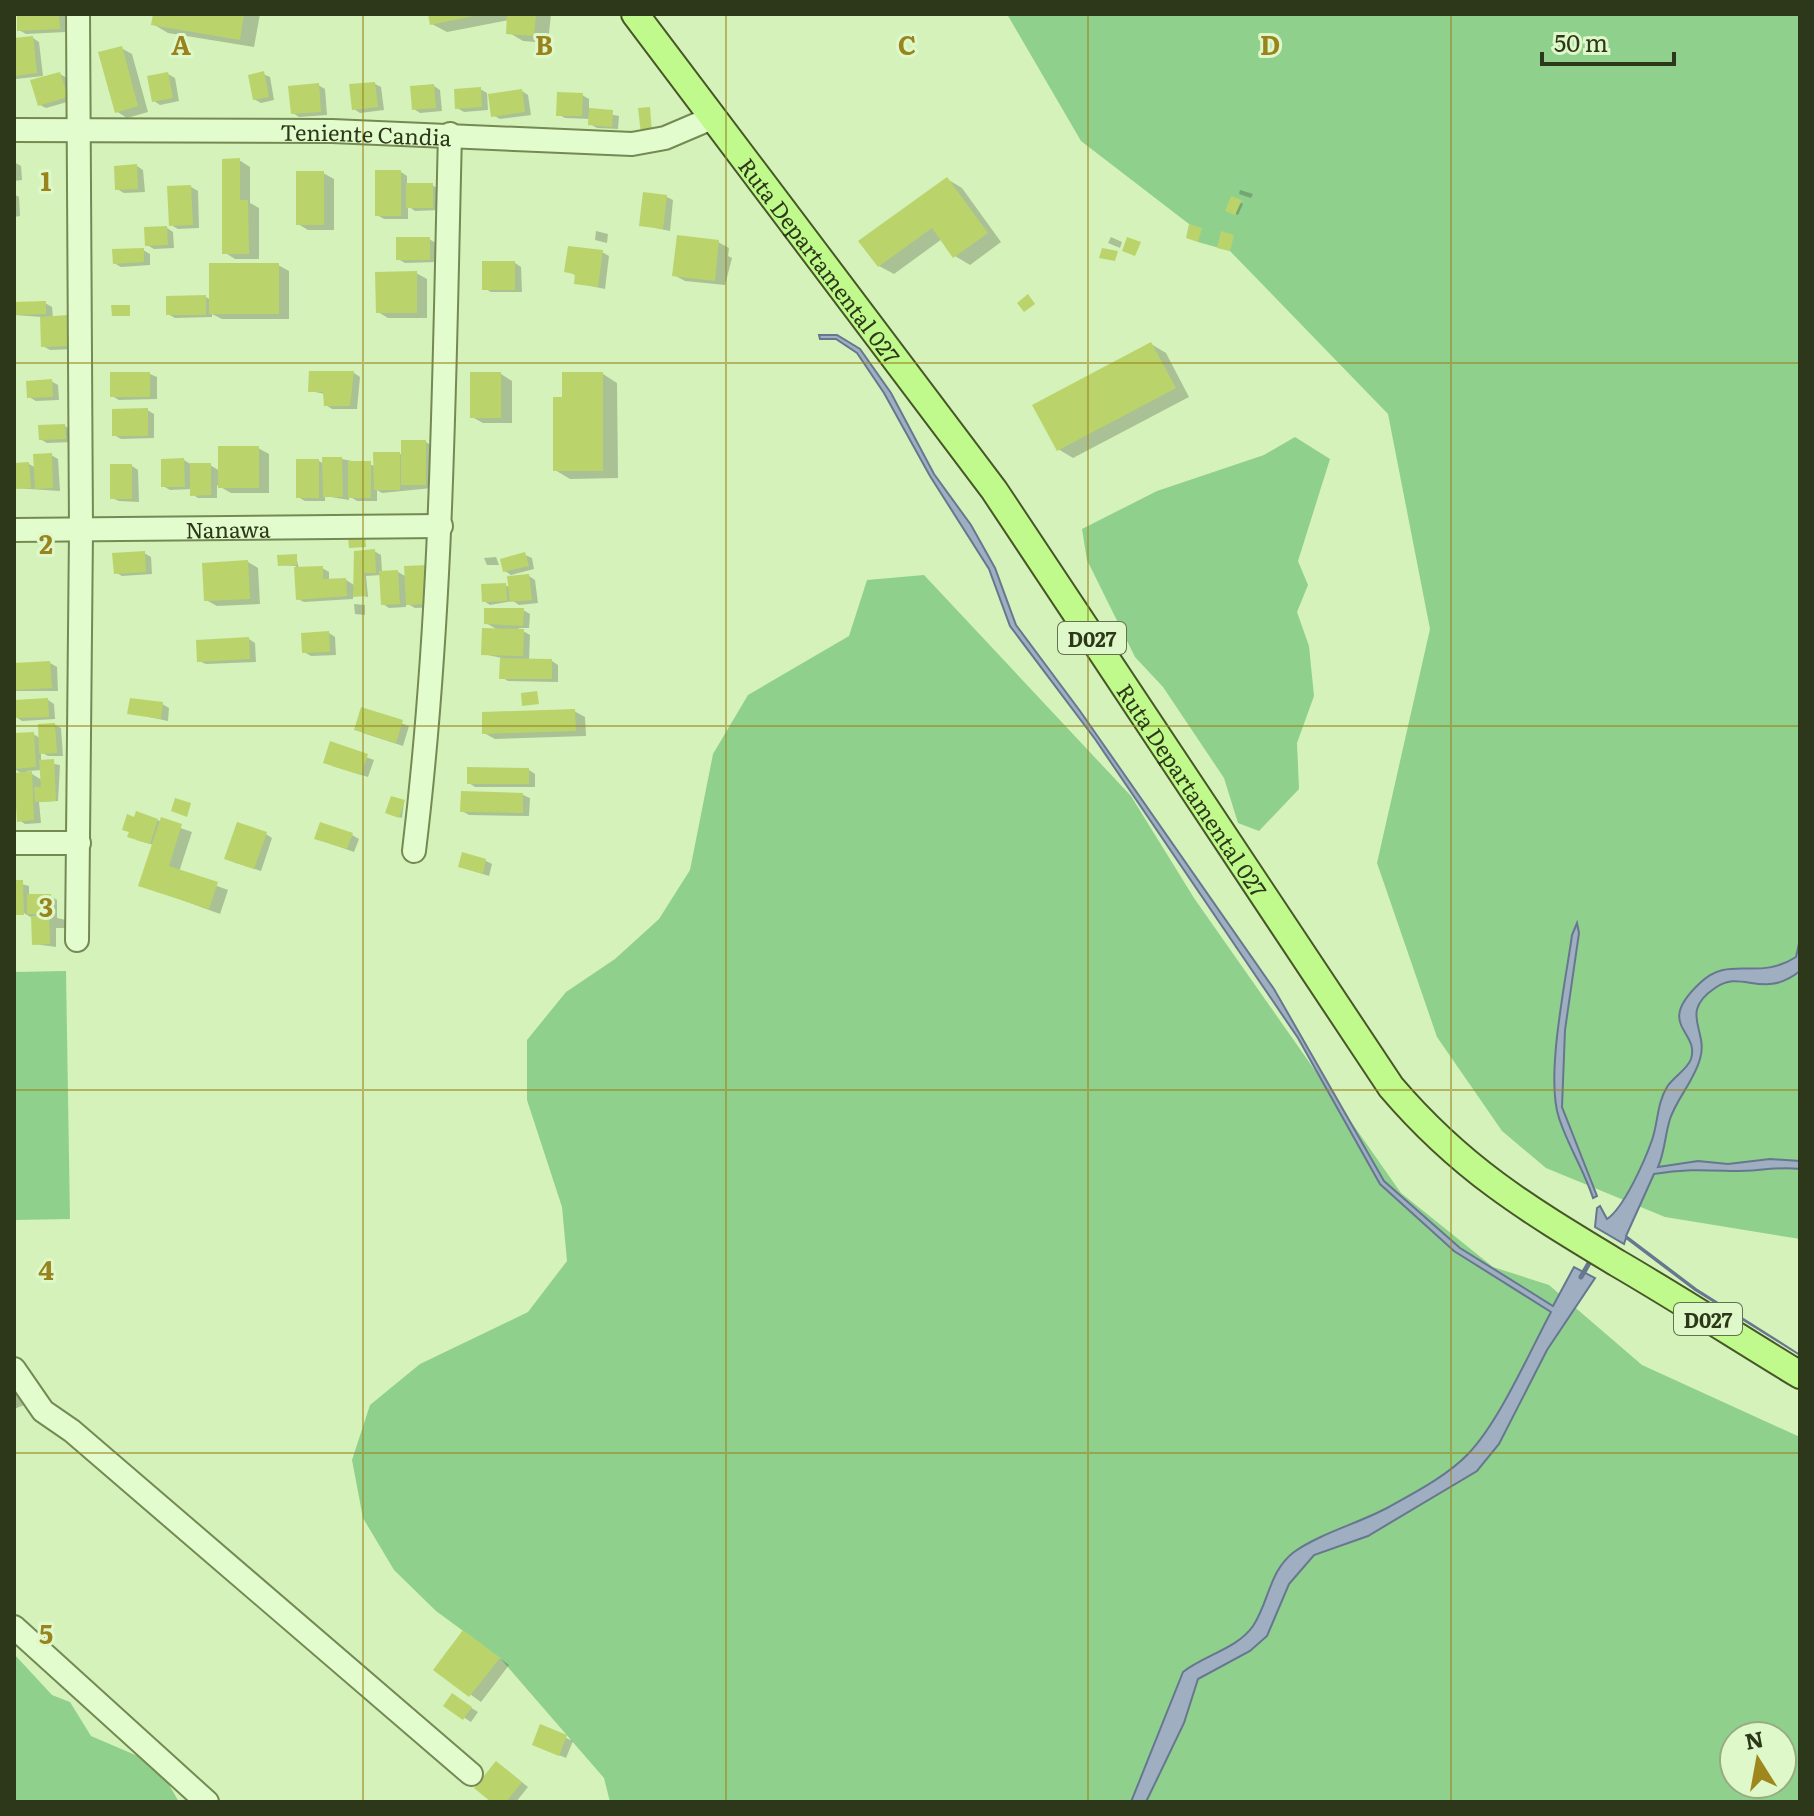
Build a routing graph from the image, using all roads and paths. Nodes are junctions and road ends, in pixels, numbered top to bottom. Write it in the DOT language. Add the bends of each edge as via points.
graph roads {
  1 [pos="78,14"];
  2 [pos="635,14"];
  3 [pos="712,118"];
  4 [pos="78,129"];
  5 [pos="14,130"];
  6 [pos="450,134"];
  7 [pos="441,526"];
  8 [pos="14,530"];
  9 [pos="81,530"];
  10 [pos="14,843"];
  11 [pos="79,843"];
  12 [pos="414,851"];
  13 [pos="77,940"];
  14 [pos="14,1369"];
  15 [pos="1800,1375"];
  16 [pos="14,1627"];
  17 [pos="471,1774"];
  18 [pos="207,1802"];
  1 -- 4 [label="street"];
  2 -- 3 [label="main road, Ruta Departamental 027 / D027"];
  3 -- 6 [label="street, Teniente Candia" via="665,138 632,144"];
  3 -- 15 [label="main road, Ruta Departamental 027 / D027" via="994,490 1391,1087 1421,1122 1470,1169"];
  4 -- 5 [label="street, Teniente Candia"];
  4 -- 6 [label="street, Teniente Candia"];
  4 -- 9 [label="street"];
  6 -- 7 [label="street"];
  7 -- 9 [label="street, Nanawa"];
  7 -- 12 [label="street"];
  8 -- 9 [label="street, Nanawa"];
  9 -- 11 [label="street"];
  10 -- 11 [label="street"];
  11 -- 13 [label="street"];
  14 -- 17 [label="street" via="43,1411"];
  16 -- 18 [label="street"];
}
